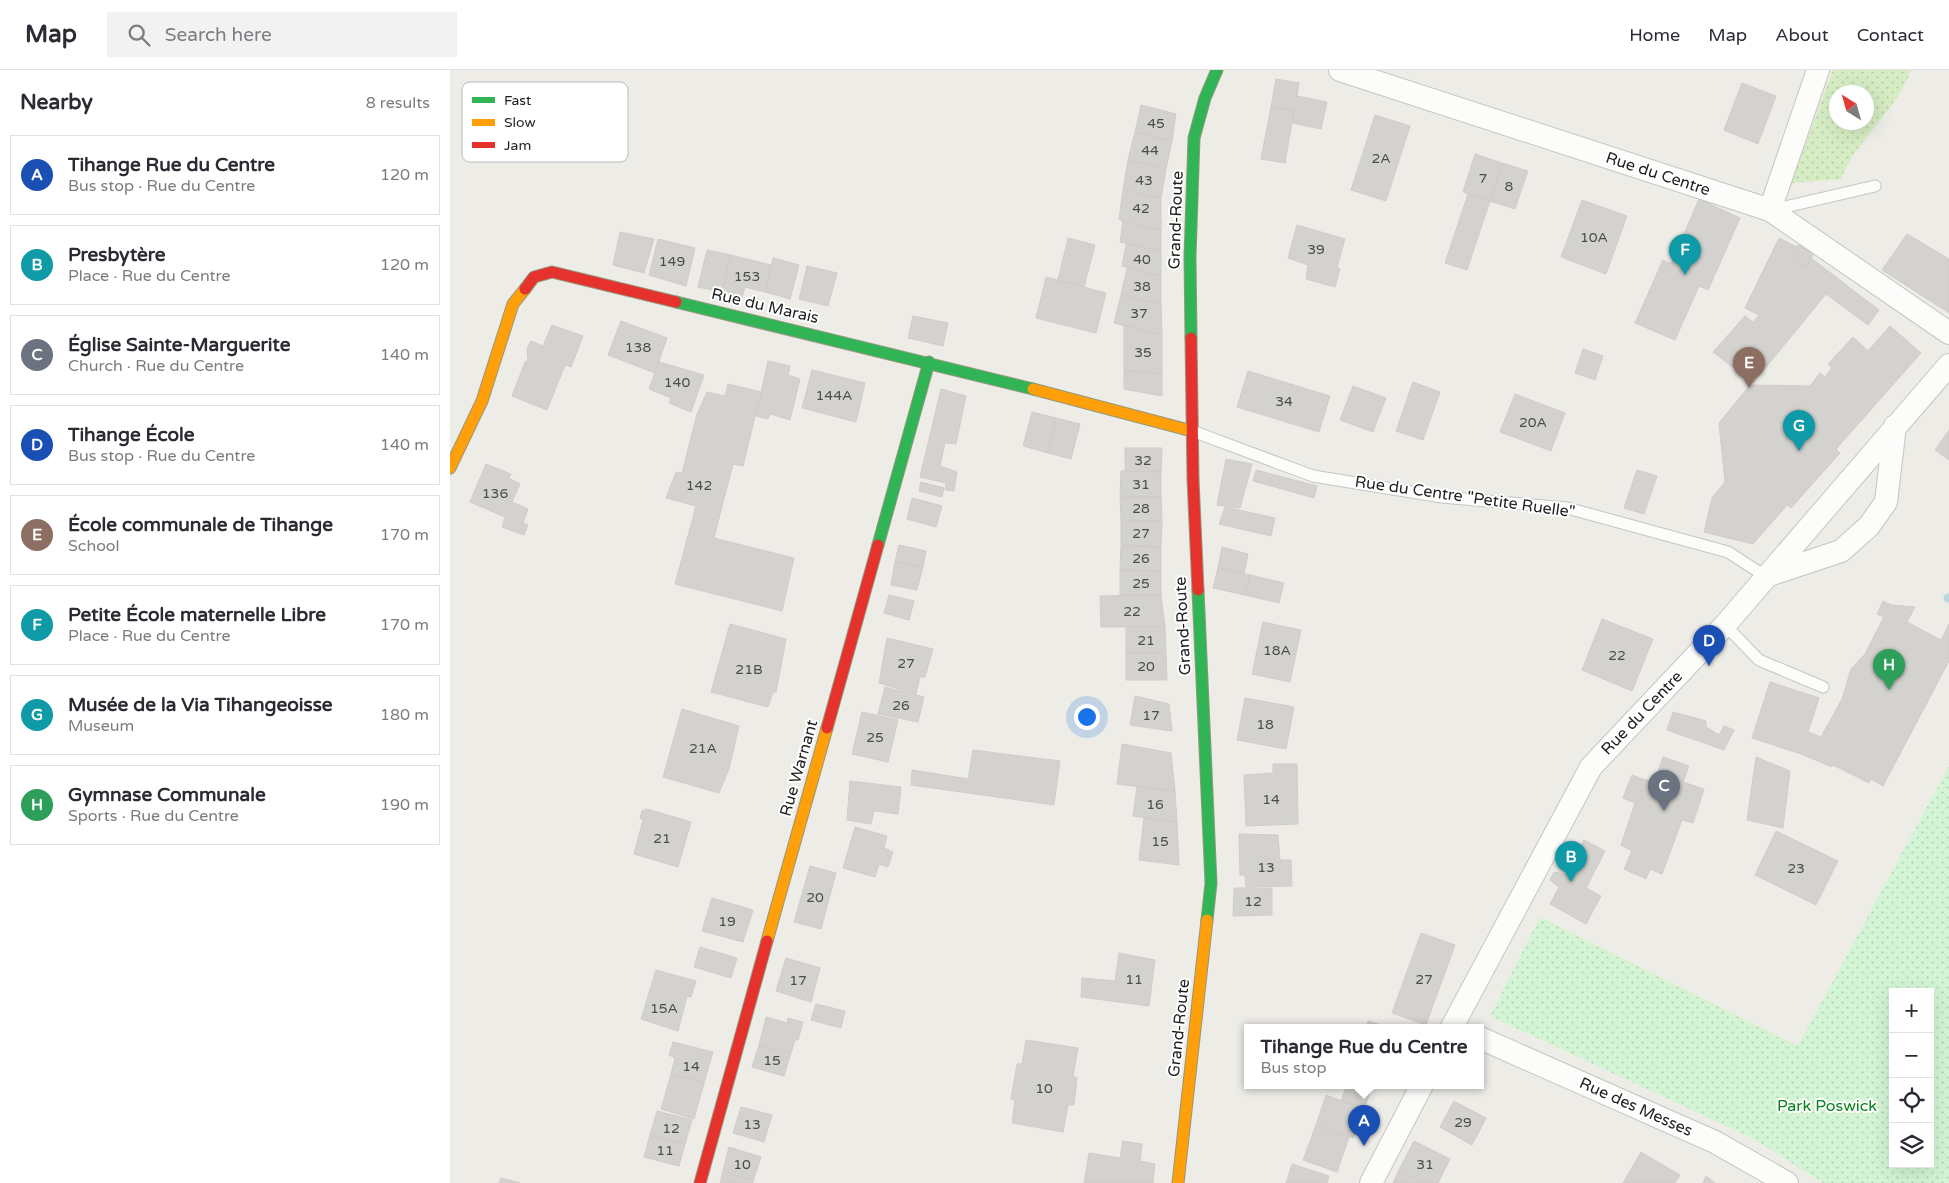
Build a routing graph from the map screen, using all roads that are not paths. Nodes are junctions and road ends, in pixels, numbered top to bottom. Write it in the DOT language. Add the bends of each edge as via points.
graph roads {
  1 [pos="1217,70"];
  2 [pos="1340,70"];
  3 [pos="1818,70"];
  4 [pos="1875,186"];
  5 [pos="1770,210"];
  6 [pos="1949,333"];
  7 [pos="929,362"];
  8 [pos="1949,365"];
  9 [pos="1895,426"];
  10 [pos="1192,430"];
  11 [pos="450,468"];
  12 [pos="1765,576"];
  13 [pos="1725,625"];
  14 [pos="1823,687"];
  15 [pos="1456,1024"];
  16 [pos="1484,1040"];
  17 [pos="1420,1089"];
  18 [pos="700,1183"];
  19 [pos="1178,1183"];
  20 [pos="1371,1183"];
  21 [pos="1787,1183"];
  1 -- 10 [label="street, Grand-Route" via="1194,138 1190,257"];
  2 -- 5 [label="street, Rue du Centre"];
  3 -- 5 [label="street"];
  4 -- 5 [label="lane"];
  5 -- 6 [label="street, Rue du Centre"];
  7 -- 10 [label="street, Rue du Marais"];
  7 -- 11 [label="street, Rue du Marais" via="552,272 534,278 513,304 482,402"];
  7 -- 18 [label="street, Rue Warnant"];
  8 -- 9 [label="street"];
  9 -- 12 [label="street, Rue du Centre"];
  9 -- 12 [label="street" via="1886,502 1869,526 1841,550"];
  10 -- 12 [label="lane, Rue du Centre \"Petite Ruelle\"" via="1313,476 1442,497 1567,508 1728,552"];
  10 -- 19 [label="street, Grand-Route" via="1211,883"];
  12 -- 13 [label="street, Rue du Centre"];
  13 -- 14 [label="lane" via="1759,660"];
  13 -- 15 [label="street, Rue du Centre" via="1591,766"];
  16 -- 21 [label="street, Rue des Messes" via="1715,1142"];
  17 -- 20 [label="street"];
}
